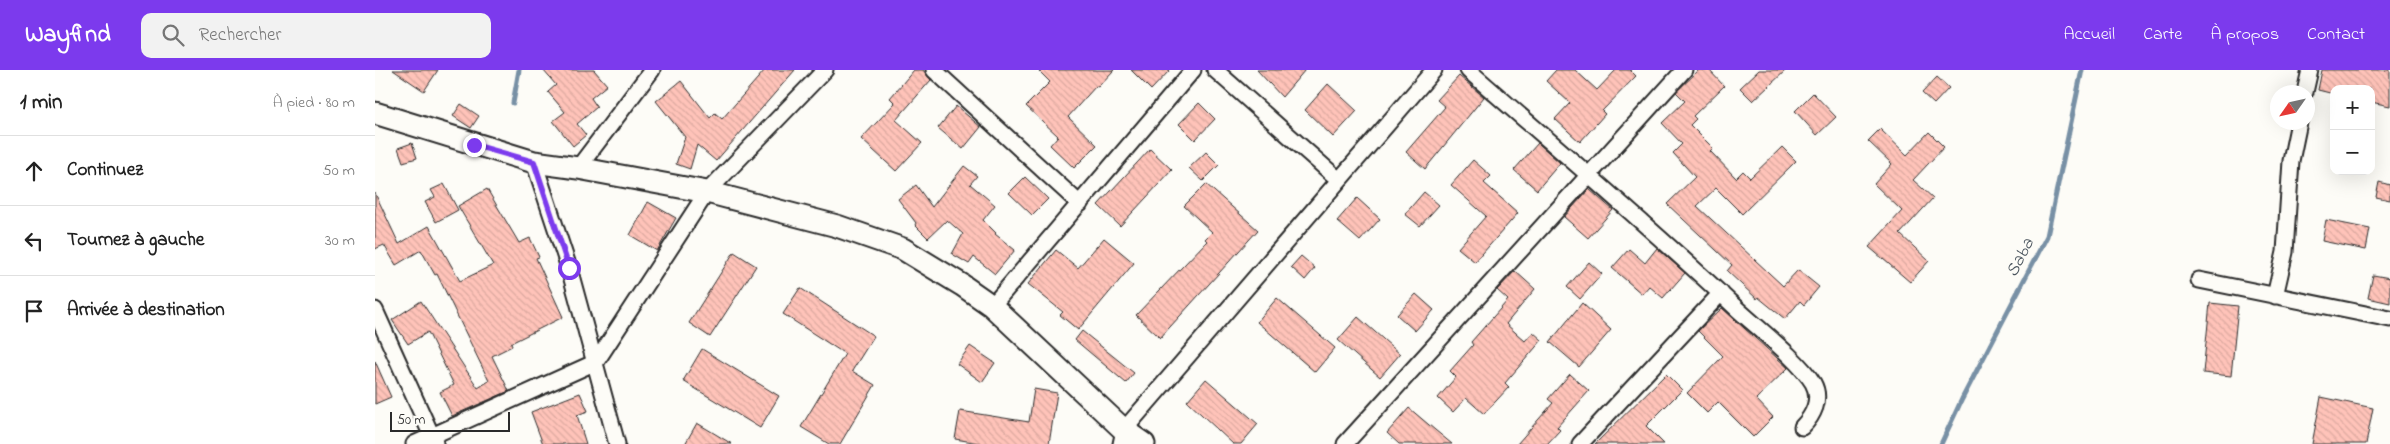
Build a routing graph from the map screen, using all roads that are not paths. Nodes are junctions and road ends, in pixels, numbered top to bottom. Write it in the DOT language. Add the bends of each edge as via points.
graph roads {
  1 [pos="652,70"];
  2 [pos="825,70"];
  3 [pos="933,70"];
  4 [pos="1193,70"];
  5 [pos="1215,70"];
  6 [pos="1434,70"];
  7 [pos="1468,70"];
  8 [pos="1684,70"];
  9 [pos="2310,70"];
  10 [pos="2307,85"];
  11 [pos="375,113"];
  12 [pos="2297,130"];
  13 [pos="534,162"];
  14 [pos="578,168"];
  15 [pos="1590,176"];
  16 [pos="1339,180"];
  17 [pos="707,192"];
  18 [pos="1080,204"];
  19 [pos="2199,280"];
  20 [pos="1721,294"];
  21 [pos="2275,296"];
  22 [pos="991,306"];
  23 [pos="375,310"];
  24 [pos="2390,319"];
  25 [pos="596,362"];
  26 [pos="1802,427"];
  27 [pos="1122,437"];
  28 [pos="434,439"];
  29 [pos="414,444"];
  30 [pos="617,444"];
  31 [pos="1145,444"];
  32 [pos="1345,444"];
  33 [pos="1580,444"];
  1 -- 14 [label="street"];
  2 -- 17 [label="street"];
  3 -- 18 [label="street"];
  4 -- 18 [label="street"];
  5 -- 16 [label="street"];
  6 -- 16 [label="street"];
  7 -- 15 [label="street"];
  8 -- 15 [label="street"];
  9 -- 10 [label="street"];
  11 -- 13 [label="street"];
  12 -- 21 [label="street" via="2291,161 2285,252"];
  13 -- 14 [label="street"];
  13 -- 25 [label="street"];
  14 -- 17 [label="street"];
  15 -- 20 [label="street"];
  15 -- 32 [label="street"];
  16 -- 27 [label="street"];
  17 -- 22 [label="street" via="837,226 903,249"];
  17 -- 25 [label="street"];
  18 -- 22 [label="street"];
  19 -- 21 [label="street"];
  20 -- 26 [label="street" via="1814,384 1817,399 1813,415"];
  20 -- 33 [label="street"];
  21 -- 24 [label="street"];
  22 -- 27 [label="street"];
  23 -- 28 [label="street"];
  25 -- 28 [label="street"];
  25 -- 30 [label="street"];
  27 -- 31 [label="street"];
  28 -- 29 [label="street"];
}
